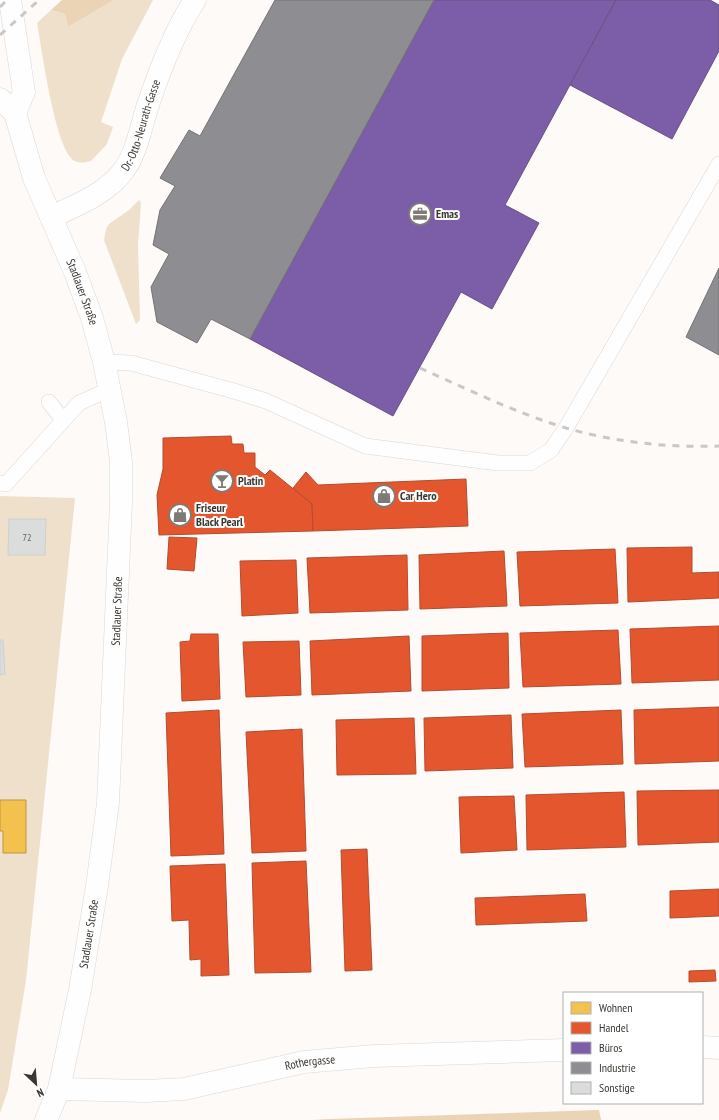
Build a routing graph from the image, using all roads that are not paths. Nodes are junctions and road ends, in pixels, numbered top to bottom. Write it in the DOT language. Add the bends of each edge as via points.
graph roads {
  1 [pos="10,0"];
  2 [pos="195,0"];
  3 [pos="7,106"];
  4 [pos="719,164"];
  5 [pos="51,217"];
  6 [pos="104,362"];
  7 [pos="110,388"];
  8 [pos="49,402"];
  9 [pos="63,420"];
  10 [pos="3,483"];
  11 [pos="703,1047"];
  12 [pos="719,1048"];
  13 [pos="563,1050"];
  14 [pos="59,1089"];
  15 [pos="46,1120"];
  1 -- 3 [label="main road, Stadlauer Straße" via="24,92"];
  2 -- 5 [label="main road, Dr.-Otto-Neurath-Gasse" via="158,74 124,170 111,184 77,205"];
  3 -- 5 [label="main road, Stadlauer Straße"];
  4 -- 6 [label="lane" via="566,428 551,450 530,463 498,463 365,446 266,401 131,363"];
  5 -- 6 [label="main road, Stadlauer Straße" via="92,318"];
  6 -- 7 [label="main road, Stadlauer Straße"];
  7 -- 9 [label="lane" via="79,403"];
  7 -- 14 [label="main road, Stadlauer Straße" via="121,462 121,503 108,803 81,982"];
  8 -- 9 [label="lane"];
  9 -- 10 [label="lane"];
  11 -- 12 [label="main road"];
  13 -- 14 [label="main road, Rothergasse" via="374,1056 304,1062 184,1089"];
  14 -- 15 [label="main road, Stadlauer Straße"];
}
